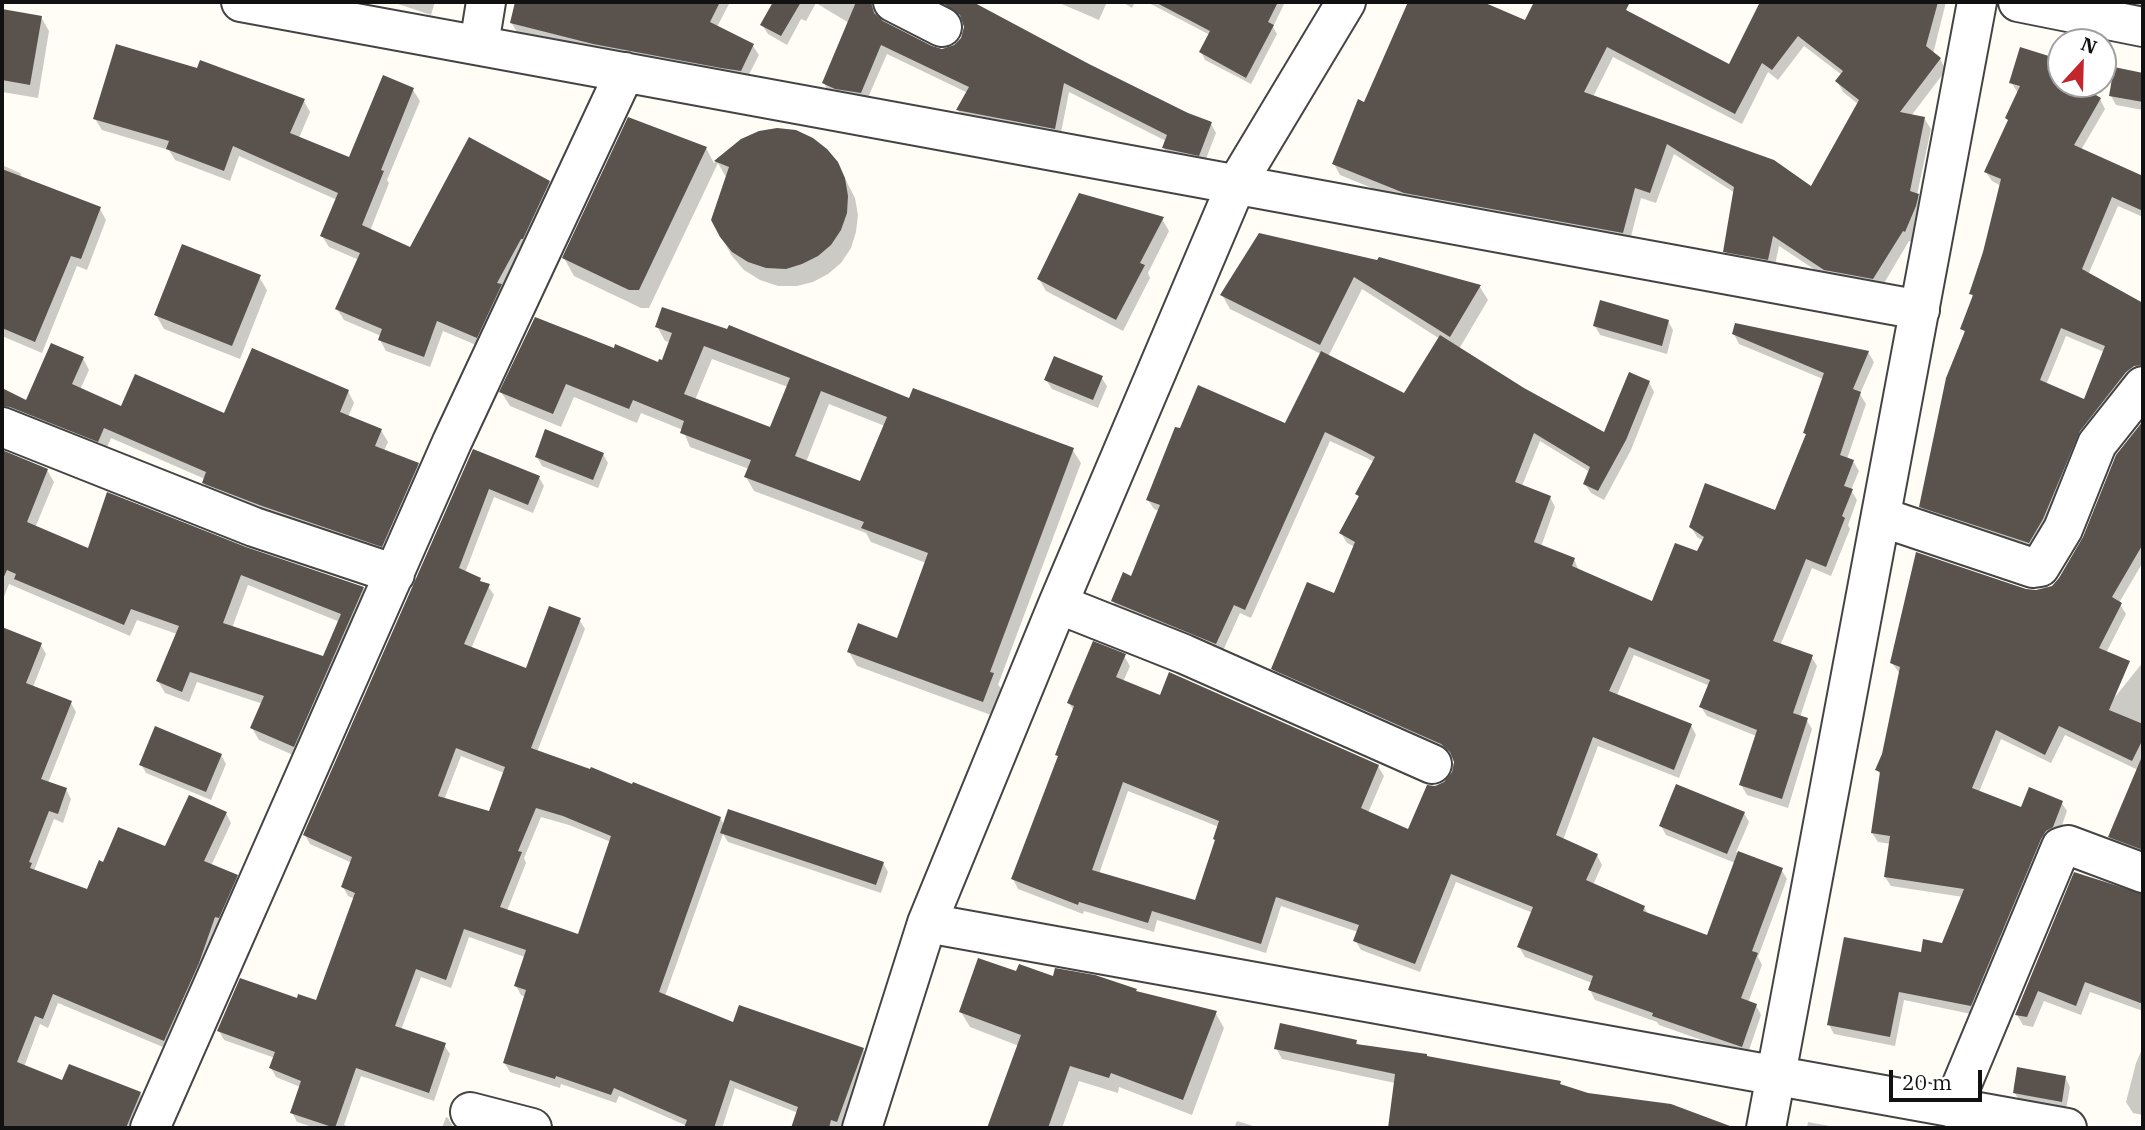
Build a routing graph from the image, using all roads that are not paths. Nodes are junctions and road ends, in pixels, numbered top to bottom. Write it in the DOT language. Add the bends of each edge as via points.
graph roads {
  1 [pos="241,2"];
  2 [pos="486,2"];
  3 [pos="893,2"];
  4 [pos="1346,2"];
  5 [pos="1978,2"];
  6 [pos="2018,2"];
  7 [pos="942,27"];
  8 [pos="2143,27"];
  9 [pos="479,45"];
  10 [pos="625,72"];
  11 [pos="1236,185"];
  12 [pos="1920,310"];
  13 [pos="2143,386"];
  14 [pos="2,427"];
  15 [pos="1881,517"];
  16 [pos="395,574"];
  17 [pos="1058,604"];
  18 [pos="1432,765"];
  19 [pos="2143,873"];
  20 [pos="927,923"];
  21 [pos="1776,1076"];
  22 [pos="1952,1108"];
  23 [pos="470,1112"];
  24 [pos="150,1128"];
  25 [pos="533,1128"];
  26 [pos="862,1128"];
  27 [pos="1766,1128"];
  28 [pos="2067,1128"];
  1 -- 9 [label="street"];
  2 -- 9 [label="street"];
  3 -- 7 [label="street"];
  4 -- 11 [label="street"];
  5 -- 12 [label="street"];
  6 -- 8 [label="street"];
  9 -- 10 [label="street"];
  10 -- 11 [label="street"];
  10 -- 16 [label="street"];
  11 -- 12 [label="street"];
  11 -- 17 [label="street"];
  12 -- 15 [label="street"];
  13 -- 15 [label="street" via="2096,444 2063,529 2040,567"];
  14 -- 16 [label="street" via="254,527"];
  15 -- 21 [label="street"];
  16 -- 24 [label="street"];
  17 -- 18 [label="street" via="1184,654"];
  17 -- 20 [label="street"];
  19 -- 22 [label="street" via="2068,845 2061,847"];
  20 -- 21 [label="street"];
  20 -- 26 [label="street"];
  21 -- 22 [label="street"];
  21 -- 27 [label="street"];
  22 -- 28 [label="street"];
  23 -- 25 [label="street"];
}
